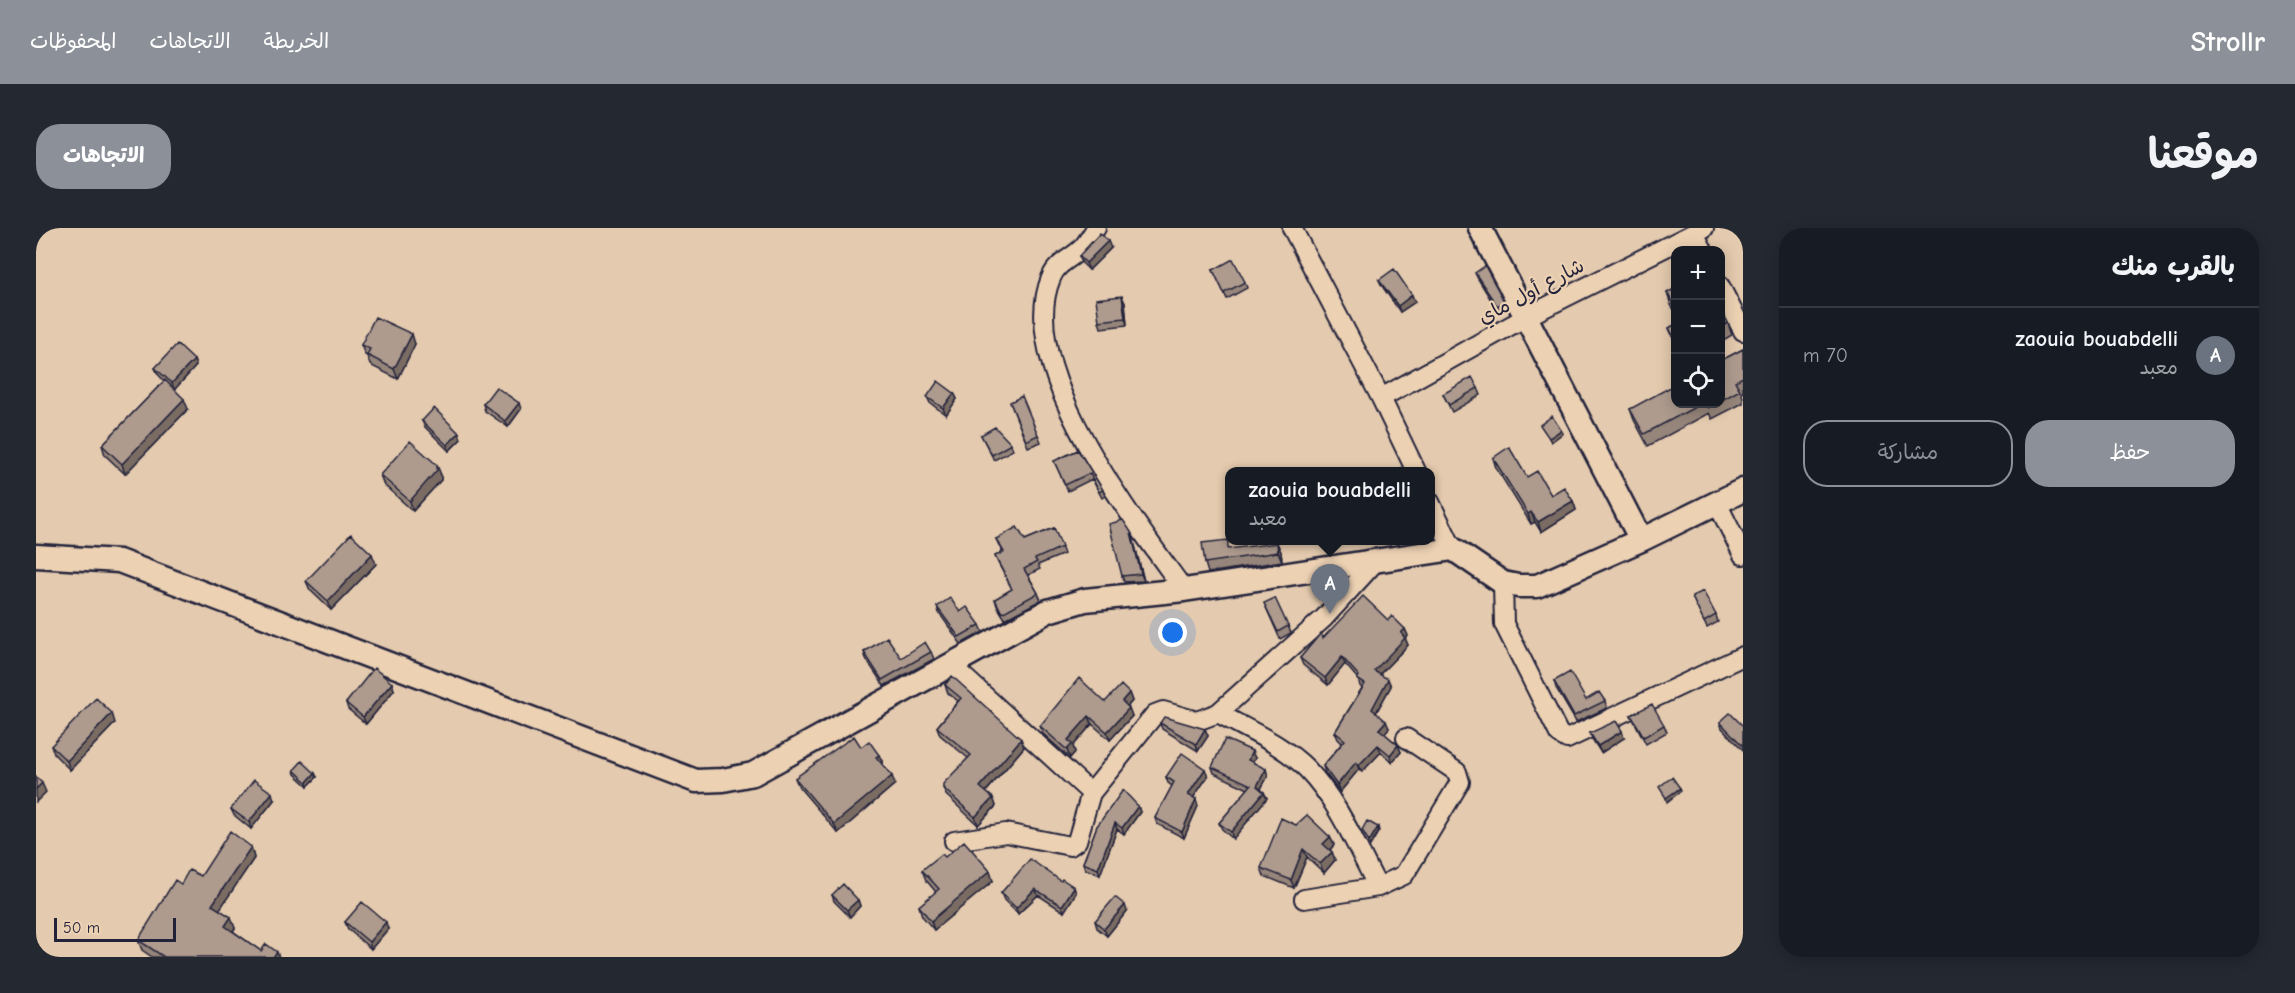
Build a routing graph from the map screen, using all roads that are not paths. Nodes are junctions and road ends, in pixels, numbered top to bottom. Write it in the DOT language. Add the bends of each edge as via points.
graph roads {
  1 [pos="1096,228"];
  2 [pos="1292,228"];
  3 [pos="1308,228"];
  4 [pos="1480,228"];
  5 [pos="1699,231"];
  6 [pos="1301,245"];
  7 [pos="1702,246"];
  8 [pos="1725,296"];
  9 [pos="1526,317"];
  10 [pos="1743,331"];
  11 [pos="1381,398"];
  12 [pos="1414,467"];
  13 [pos="1743,490"];
  14 [pos="1717,503"];
  15 [pos="1435,511"];
  16 [pos="1641,540"];
  17 [pos="1453,549"];
  18 [pos="1743,555"];
  19 [pos="36,556"];
  20 [pos="1376,561"];
  21 [pos="1503,583"];
  22 [pos="1184,590"];
  23 [pos="1743,656"];
  24 [pos="952,666"];
  25 [pos="1218,713"];
  26 [pos="1406,738"];
  27 [pos="1091,793"];
  28 [pos="954,842"];
  29 [pos="1378,887"];
  30 [pos="1304,899"];
  1 -- 22 [label="street" via="1083,248 1061,263 1051,276 1043,305 1050,357 1070,412 1103,475"];
  2 -- 6 [label="street"];
  3 -- 6 [label="street"];
  4 -- 9 [label="street"];
  5 -- 7 [label="street"];
  5 -- 9 [label="street, شارع أول ماي"];
  6 -- 11 [label="street"];
  8 -- 10 [label="street"];
  9 -- 11 [label="street, شارع أول ماي"];
  9 -- 16 [label="street"];
  11 -- 12 [label="street"];
  13 -- 14 [label="street"];
  14 -- 16 [label="street"];
  14 -- 18 [label="street"];
  15 -- 17 [label="street"];
  16 -- 21 [label="street" via="1537,586"];
  17 -- 20 [label="street"];
  17 -- 21 [label="street"];
  19 -- 24 [label="street" via="119,561 696,781 753,774"];
  20 -- 22 [label="street"];
  20 -- 25 [label="street" via="1324,618"];
  21 -- 23 [label="street" via="1504,624 1559,734 1567,739"];
  22 -- 24 [label="street" via="1084,600 1048,611"];
  24 -- 27 [label="street"];
  25 -- 27 [label="street" via="1197,721 1163,711 1155,714"];
  25 -- 29 [label="street" via="1281,747 1307,769 1337,812"];
  26 -- 29 [label="street" via="1457,772 1460,782 1404,874"];
  27 -- 28 [label="street" via="1077,841 1070,846 1006,833"];
  29 -- 30 [label="street"];
}
